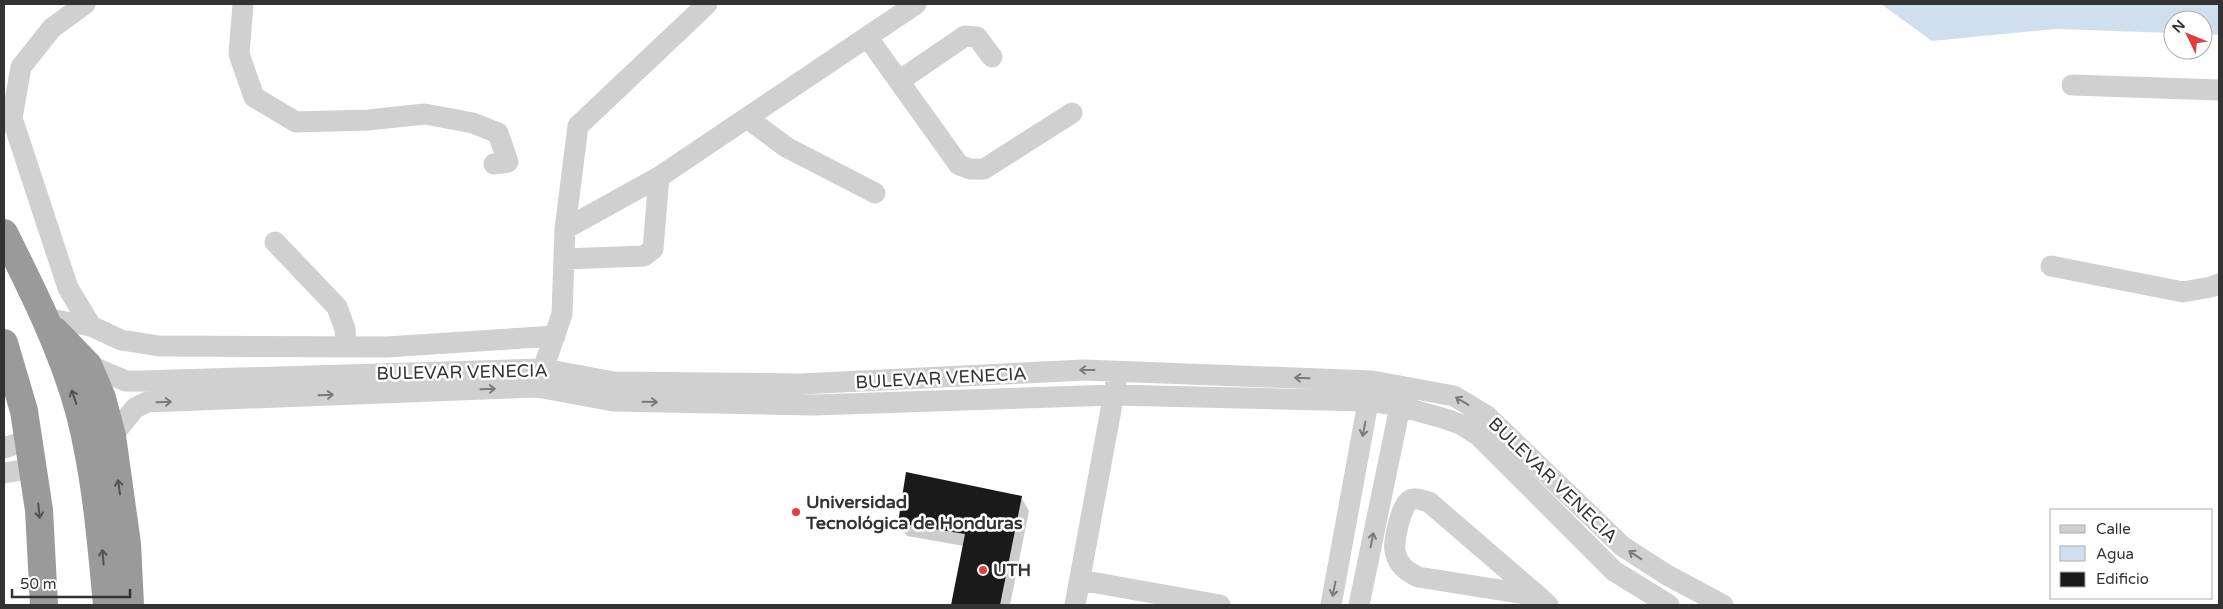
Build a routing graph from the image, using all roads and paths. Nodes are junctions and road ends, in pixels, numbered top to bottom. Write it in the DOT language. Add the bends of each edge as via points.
graph roads {
  1 [pos="85,4"];
  2 [pos="243,4"];
  3 [pos="707,4"];
  4 [pos="916,4"];
  5 [pos="868,38"];
  6 [pos="992,57"];
  7 [pos="899,81"];
  8 [pos="2072,85"];
  9 [pos="2219,90"];
  10 [pos="1072,113"];
  11 [pos="747,118"];
  12 [pos="494,164"];
  13 [pos="658,177"];
  14 [pos="875,193"];
  15 [pos="565,230"];
  16 [pos="4,232"];
  17 [pos="275,242"];
  18 [pos="564,259"];
  19 [pos="2051,266"];
  20 [pos="2219,284"];
  21 [pos="45,320"];
  22 [pos="91,326"];
  23 [pos="555,336"];
  24 [pos="4,343"];
  25 [pos="346,346"];
  26 [pos="88,365"];
  27 [pos="1118,370"];
  28 [pos="9,378"];
  29 [pos="541,378"];
  30 [pos="126,381"];
  31 [pos="866,382"];
  32 [pos="1404,386"];
  33 [pos="1371,391"];
  34 [pos="1114,395"];
  35 [pos="814,405"];
  36 [pos="1399,406"];
  37 [pos="135,408"];
  38 [pos="112,436"];
  39 [pos="16,444"];
  40 [pos="33,468"];
  41 [pos="4,473"];
  42 [pos="1667,575"];
  43 [pos="1080,580"];
  44 [pos="1543,600"];
  45 [pos="1658,603"];
  46 [pos="44,605"];
  47 [pos="107,605"];
  48 [pos="130,605"];
  49 [pos="1075,605"];
  50 [pos="1220,605"];
  51 [pos="1331,605"];
  52 [pos="1359,605"];
  53 [pos="1723,605"];
  1 -- 22 [label="street" via="52,28 21,67 12,118 68,288"];
  2 -- 12 [label="street" via="239,54 254,97 296,122 425,114 474,123 498,133 508,162"];
  3 -- 15 [label="street" via="578,126"];
  4 -- 5 [label="street"];
  5 -- 7 [label="street"];
  5 -- 11 [label="street"];
  6 -- 7 [label="street" via="977,38 965,36"];
  7 -- 10 [label="street" via="959,165 970,170 984,169"];
  8 -- 9 [label="street"];
  11 -- 13 [label="street"];
  11 -- 14 [label="street" via="786,147"];
  13 -- 15 [label="street"];
  13 -- 18 [label="street" via="653,249 644,256"];
  15 -- 18 [label="street"];
  16 -- 21 [label="highway"];
  17 -- 25 [label="street" via="337,307 345,329"];
  18 -- 23 [label="street" via="562,314"];
  19 -- 20 [label="street" via="2183,292"];
  21 -- 22 [label="street"];
  21 -- 26 [label="highway"];
  47 -- 21 [label="highway, one-way" via="99,516 80,414"];
  22 -- 25 [label="street" via="121,340 159,346"];
  23 -- 25 [label="street" via="386,341"];
  23 -- 29 [label="street"];
  24 -- 28 [label="highway"];
  26 -- 30 [label="street, BULEVAR VENECIA"];
  26 -- 38 [label="highway" via="102,398"];
  27 -- 31 [label="street, BULEVAR VENECIA, one-way"];
  33 -- 27 [label="street, BULEVAR VENECIA, one-way"];
  27 -- 34 [label="street"];
  28 -- 39 [label="highway" via="24,411"];
  29 -- 30 [label="street, BULEVAR VENECIA"];
  29 -- 31 [label="street, BULEVAR VENECIA" via="614,382"];
  29 -- 35 [label="street, BULEVAR VENECIA, one-way" via="613,401"];
  37 -- 29 [label="street, BULEVAR VENECIA, one-way" via="147,402"];
  30 -- 37 [label="street" via="127,396"];
  31 -- 35 [label="street" via="864,389 857,393 827,394 820,396"];
  32 -- 33 [label="street, BULEVAR VENECIA"];
  32 -- 36 [label="street"];
  42 -- 32 [label="street, BULEVAR VENECIA, one-way" via="1622,546 1487,416 1454,396"];
  33 -- 34 [label="street, BULEVAR VENECIA"];
  33 -- 36 [label="street, BULEVAR VENECIA"];
  33 -- 51 [label="street, one-way"];
  34 -- 35 [label="street, BULEVAR VENECIA"];
  34 -- 43 [label="street"];
  36 -- 45 [label="street, BULEVAR VENECIA" via="1446,419 1478,435 1614,571"];
  52 -- 36 [label="street, one-way"];
  37 -- 38 [label="street"];
  48 -- 38 [label="highway, one-way" via="127,544"];
  39 -- 40 [label="highway"];
  40 -- 41 [label="street"];
  40 -- 46 [label="highway, one-way" via="39,510"];
  42 -- 45 [label="street"];
  42 -- 53 [label="street, BULEVAR VENECIA"];
  43 -- 49 [label="street"];
  43 -- 50 [label="street"];
  44 -- 44 [label="street" via="1418,577 1406,571 1394,549 1402,507 1410,500 1429,502"];
}
